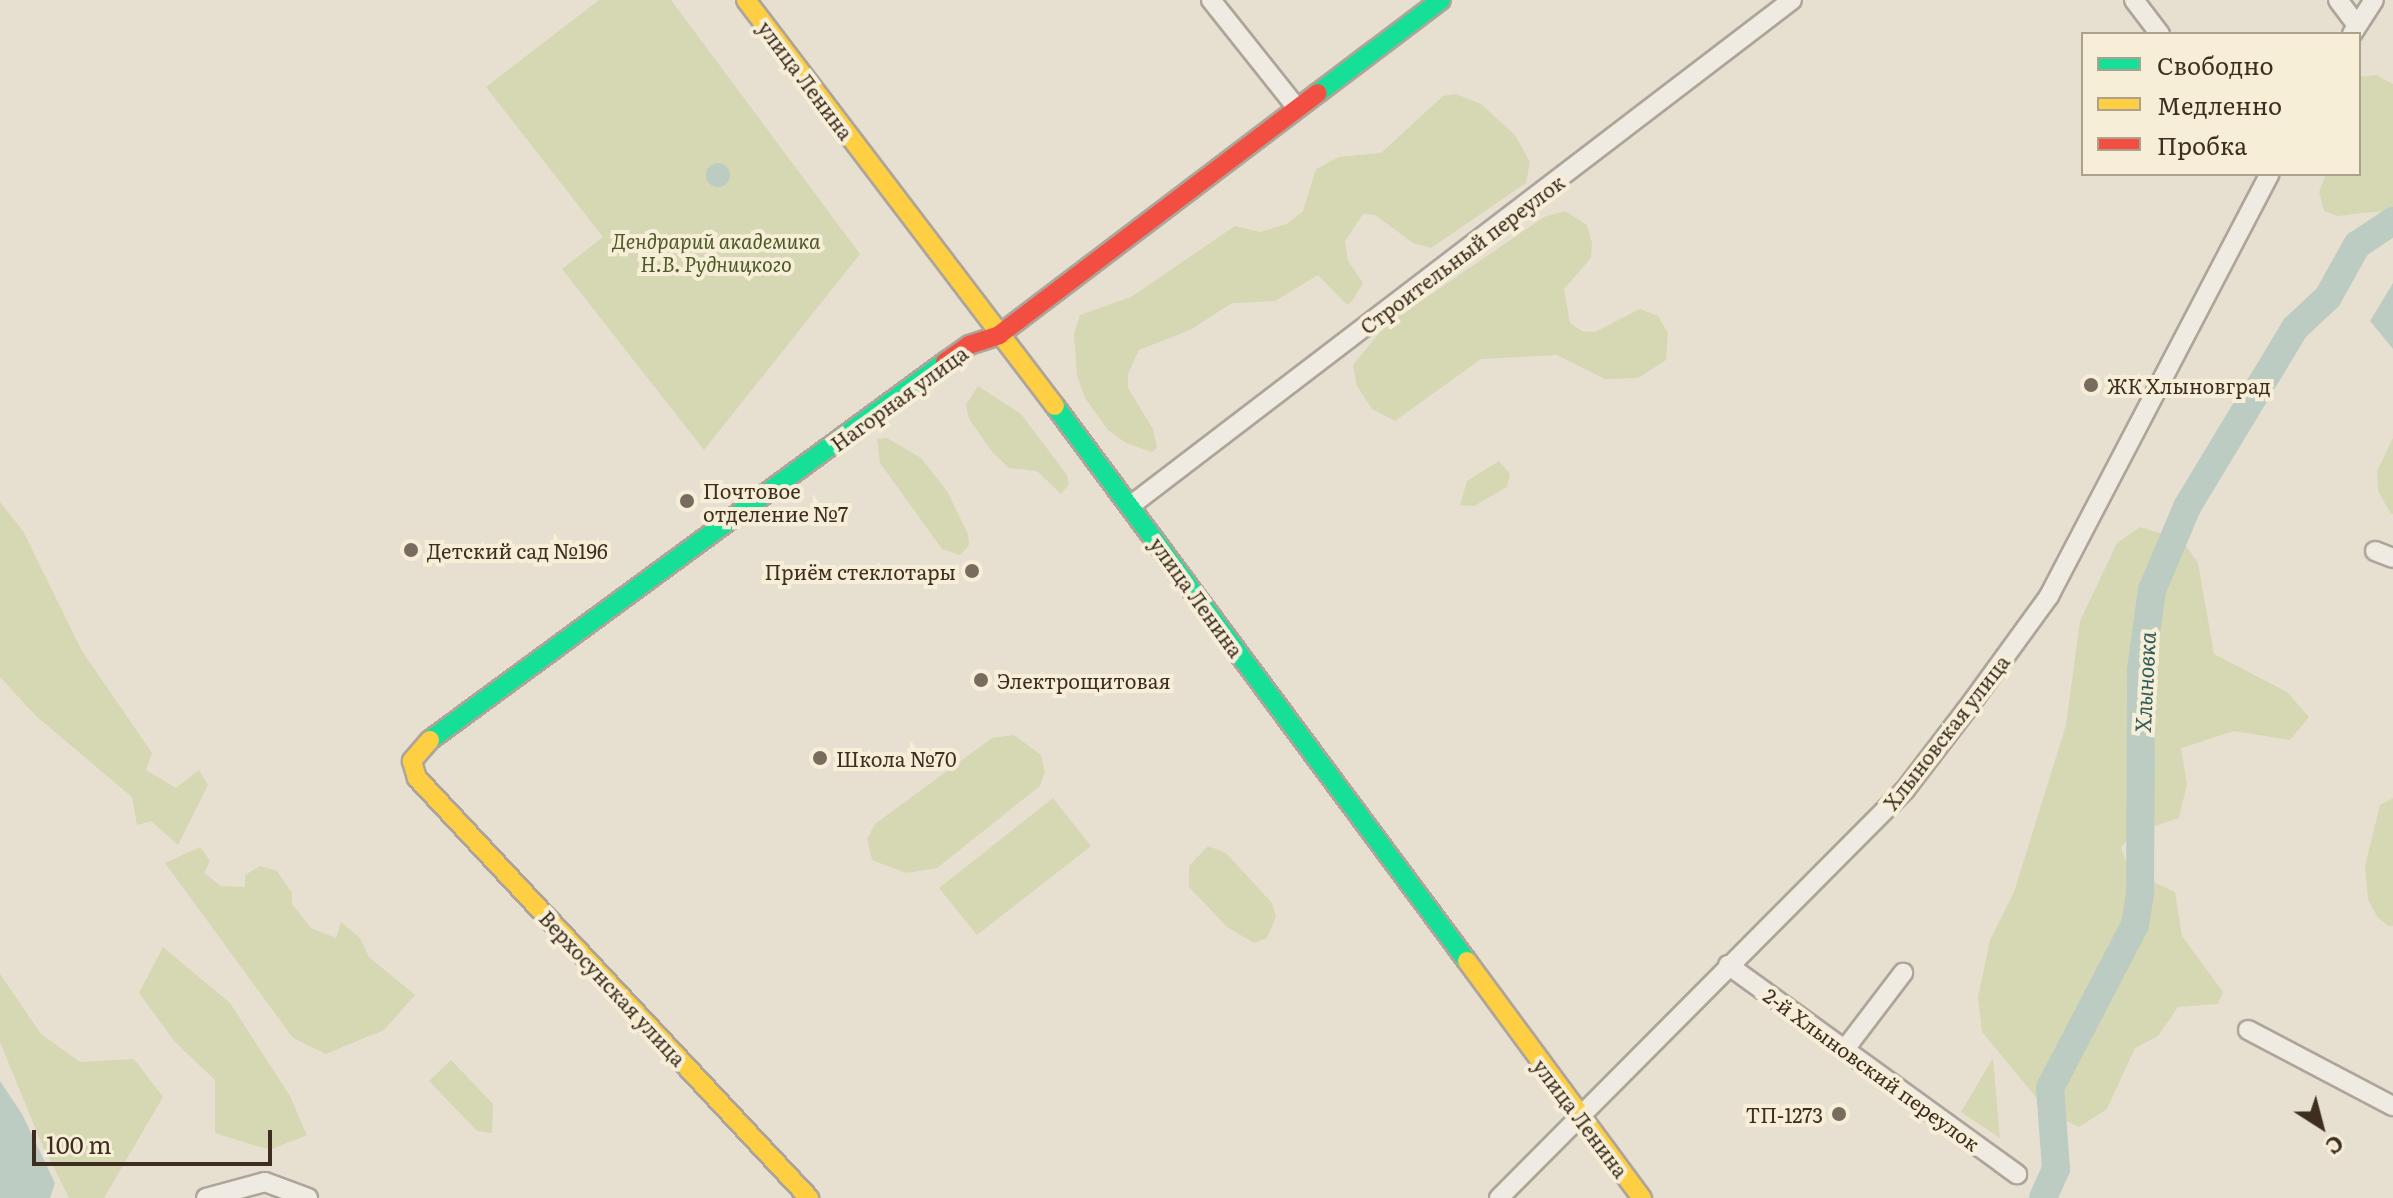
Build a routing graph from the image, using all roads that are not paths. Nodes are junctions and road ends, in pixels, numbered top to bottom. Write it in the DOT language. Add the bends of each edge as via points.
graph roads {
  1 [pos="746,0"];
  2 [pos="1211,0"];
  3 [pos="1441,0"];
  4 [pos="1792,0"];
  5 [pos="2134,0"];
  6 [pos="2338,0"];
  7 [pos="2374,0"];
  8 [pos="2355,29"];
  9 [pos="2158,32"];
  10 [pos="1297,108"];
  11 [pos="2268,176"];
  12 [pos="999,335"];
  13 [pos="1130,506"];
  14 [pos="417,778"];
  15 [pos="1728,965"];
  16 [pos="1903,973"];
  17 [pos="2248,1030"];
  18 [pos="1845,1049"];
  19 [pos="2393,1106"];
  20 [pos="1578,1115"];
  21 [pos="2017,1174"];
  22 [pos="206,1198"];
  23 [pos="308,1198"];
  24 [pos="809,1198"];
  25 [pos="1499,1198"];
  26 [pos="1642,1198"];
  1 -- 12 [label="street, улица Ленина"];
  2 -- 10 [label="street"];
  3 -- 10 [label="street, Нагорная улица"];
  4 -- 13 [label="street, Строительный переулок"];
  5 -- 9 [label="street"];
  6 -- 8 [label="street"];
  7 -- 8 [label="street"];
  10 -- 12 [label="street, Нагорная улица"];
  11 -- 15 [label="street, Хлыновская улица" via="2049,596 1905,790"];
  12 -- 13 [label="street, улица Ленина"];
  12 -- 14 [label="street, Нагорная улица" via="969,345 419,748 412,761"];
  13 -- 20 [label="street, улица Ленина"];
  14 -- 24 [label="street, Верхосунская улица"];
  15 -- 18 [label="street, 2-й Хлыновский переулок"];
  15 -- 20 [label="street, Хлыновская улица"];
  16 -- 18 [label="street"];
  17 -- 19 [label="street"];
  18 -- 21 [label="street, 2-й Хлыновский переулок"];
  20 -- 25 [label="street, Хлыновская улица"];
  20 -- 26 [label="street, улица Ленина"];
  22 -- 23 [label="street" via="265,1182"];
}
